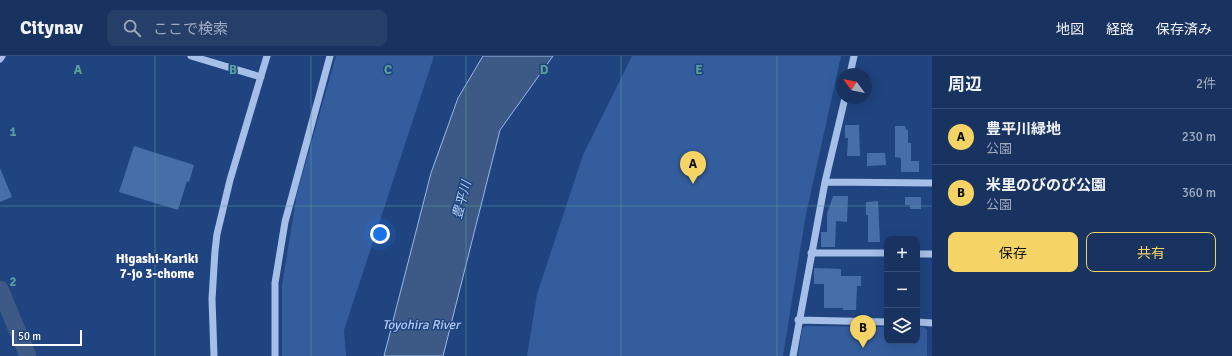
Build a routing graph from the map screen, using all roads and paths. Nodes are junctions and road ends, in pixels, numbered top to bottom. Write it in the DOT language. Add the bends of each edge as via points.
graph roads {
  1 [pos="2,56"];
  2 [pos="191,56"];
  3 [pos="267,56"];
  4 [pos="330,56"];
  5 [pos="854,56"];
  6 [pos="0,59"];
  7 [pos="851,68"];
  8 [pos="261,77"];
  9 [pos="844,104"];
  10 [pos="825,182"];
  11 [pos="932,183"];
  12 [pos="811,253"];
  13 [pos="884,254"];
  14 [pos="920,254"];
  15 [pos="932,254"];
  16 [pos="798,320"];
  17 [pos="884,322"];
  18 [pos="920,322"];
  19 [pos="932,322"];
  20 [pos="214,356"];
  21 [pos="275,356"];
  22 [pos="793,356"];
  1 -- 6 [label="street"];
  2 -- 8 [label="street"];
  3 -- 8 [label="street"];
  4 -- 21 [label="street" via="285,222 275,283"];
  5 -- 7 [label="street"];
  8 -- 20 [label="street" via="230,180 217,234 212,299"];
  9 -- 10 [label="street"];
  10 -- 11 [label="street"];
  10 -- 12 [label="street"];
  12 -- 13 [label="street"];
  12 -- 16 [label="street"];
  14 -- 15 [label="street"];
  16 -- 17 [label="street"];
  16 -- 22 [label="street"];
  18 -- 19 [label="street"];
}
